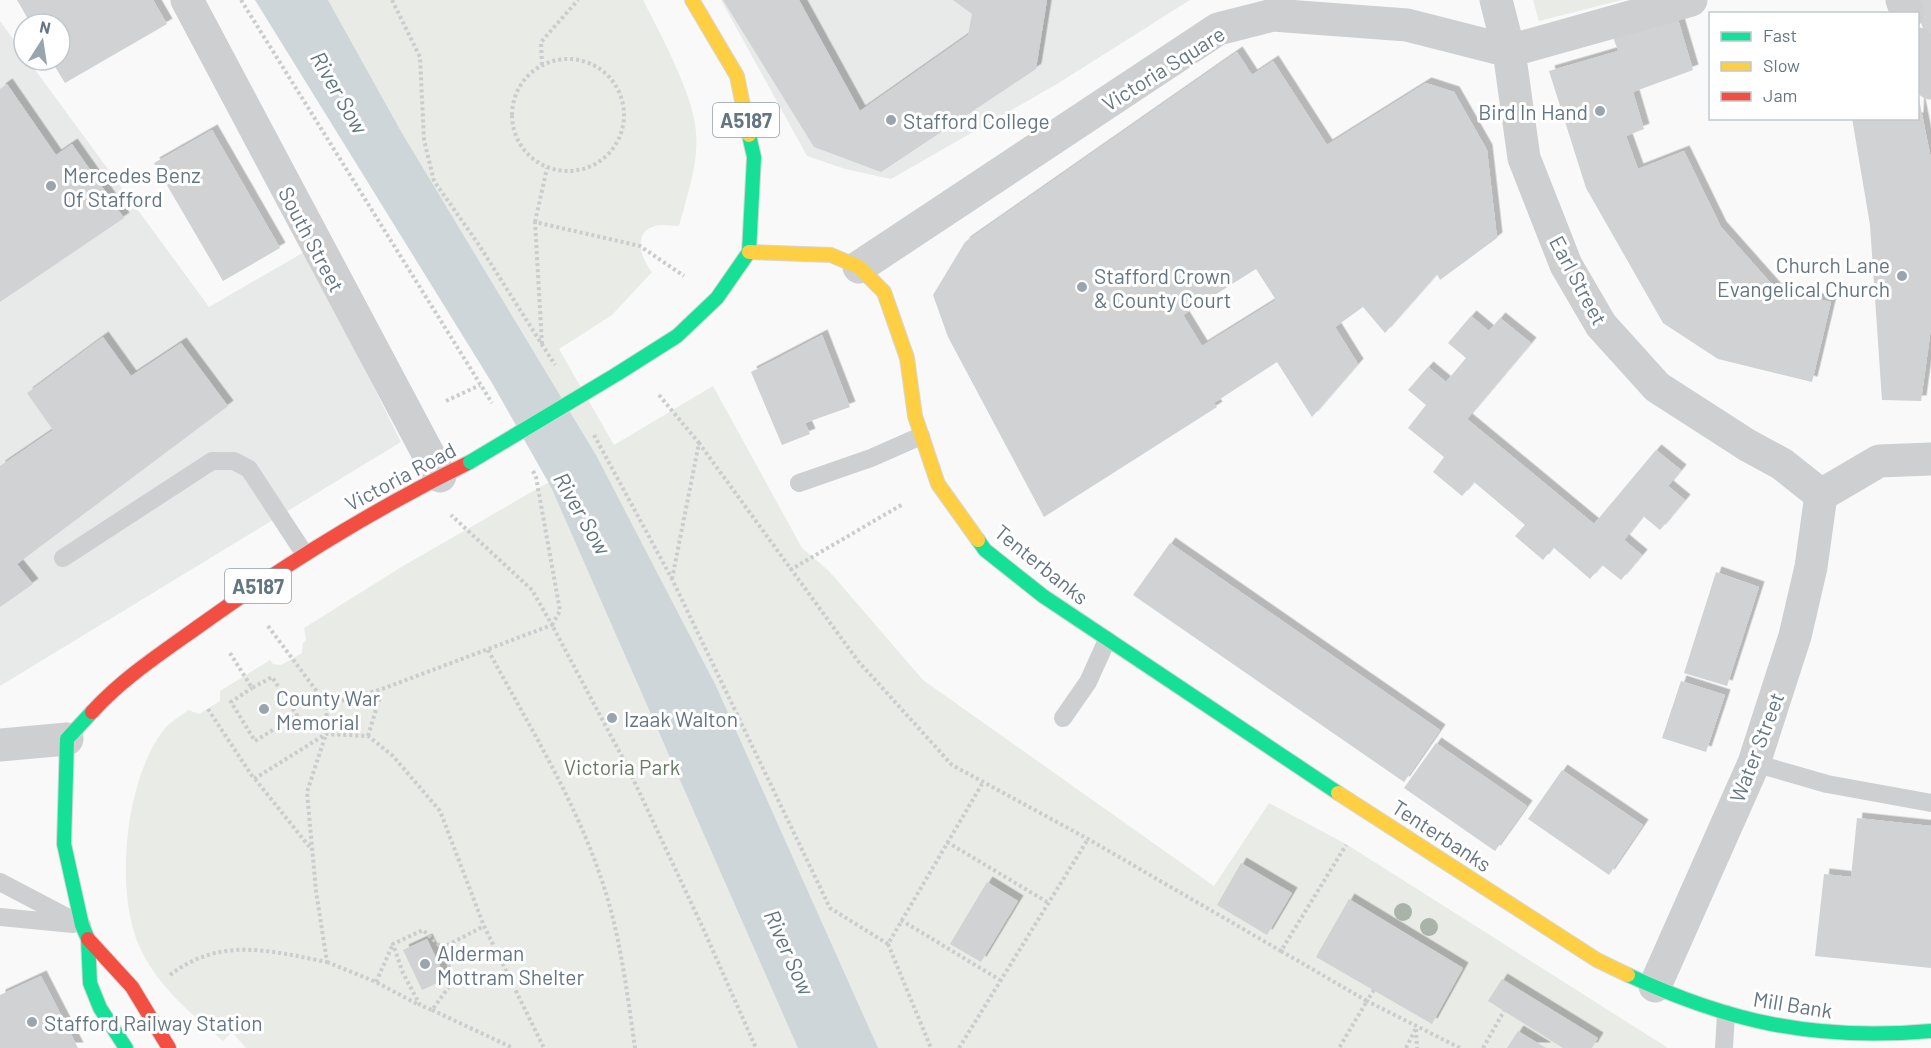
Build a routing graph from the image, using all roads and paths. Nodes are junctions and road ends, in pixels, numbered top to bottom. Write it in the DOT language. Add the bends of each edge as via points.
graph roads {
  1 [pos="187,0"];
  2 [pos="241,0"];
  3 [pos="392,0"];
  4 [pos="578,0"];
  5 [pos="692,0"];
  6 [pos="1496,0"];
  7 [pos="1691,0"];
  8 [pos="1919,50"];
  9 [pos="1509,51"];
  10 [pos="542,65"];
  11 [pos="1931,83"];
  12 [pos="547,168"];
  13 [pos="535,222"];
  14 [pos="749,252"];
  15 [pos="859,267"];
  16 [pos="717,298"];
  17 [pos="542,345"];
  18 [pos="634,366"];
  19 [pos="559,372"];
  20 [pos="493,405"];
  21 [pos="593,434"];
  22 [pos="921,436"];
  23 [pos="699,443"];
  24 [pos="1931,459"];
  25 [pos="530,466"];
  26 [pos="440,476"];
  27 [pos="799,483"];
  28 [pos="938,484"];
  29 [pos="1821,495"];
  30 [pos="467,529"];
  31 [pos="304,553"];
  32 [pos="63,558"];
  33 [pos="790,570"];
  34 [pos="672,579"];
  35 [pos="246,595"];
  36 [pos="552,626"];
  37 [pos="1107,640"];
  38 [pos="488,650"];
  39 [pos="242,672"];
  40 [pos="252,688"];
  41 [pos="382,689"];
  42 [pos="327,705"];
  43 [pos="208,709"];
  44 [pos="1063,718"];
  45 [pos="326,734"];
  46 [pos="368,736"];
  47 [pos="67,739"];
  48 [pos="0,745"];
  49 [pos="1754,763"];
  50 [pos="254,779"];
  51 [pos="982,784"];
  52 [pos="1931,803"];
  53 [pos="1367,811"];
  54 [pos="1088,839"];
  55 [pos="947,842"];
  56 [pos="312,851"];
  57 [pos="0,882"];
  58 [pos="1047,902"];
  59 [pos="0,917"];
  60 [pos="901,920"];
  61 [pos="484,926"];
  62 [pos="85,932"];
  63 [pos="393,944"];
  64 [pos="888,944"];
  65 [pos="442,948"];
  66 [pos="1281,951"];
  67 [pos="327,962"];
  68 [pos="1000,980"];
  69 [pos="376,982"];
  70 [pos="1654,986"];
  71 [pos="132,987"];
  72 [pos="1374,990"];
  73 [pos="1367,1001"];
  74 [pos="420,1005"];
  75 [pos="432,1010"];
  76 [pos="1504,1011"];
  77 [pos="1726,1014"];
  78 [pos="1416,1028"];
  79 [pos="1931,1031"];
  80 [pos="126,1048"];
  81 [pos="169,1048"];
  82 [pos="513,1048"];
  83 [pos="544,1048"];
  84 [pos="635,1048"];
  85 [pos="756,1048"];
  86 [pos="931,1048"];
  87 [pos="959,1048"];
  88 [pos="1340,1048"];
  89 [pos="1406,1048"];
  90 [pos="1417,1048"];
  91 [pos="1460,1048"];
  92 [pos="1483,1048"];
  93 [pos="1724,1048"];
  1 -- 26 [label="street, South Street"];
  2 -- 20 [label="path"];
  3 -- 17 [label="path" via="420,57 424,140 434,181"];
  4 -- 10 [label="path" via="541,42"];
  5 -- 14 [label="main road, A5187" via="737,76 754,157"];
  6 -- 9 [label="street, Earl Street"];
  7 -- 9 [label="street"];
  8 -- 11 [label="street"];
  9 -- 15 [label="street, Victoria Square" via="1407,25 1329,19 1273,15 1218,29"];
  9 -- 29 [label="street, Earl Street" via="1524,158 1566,265 1601,325 1657,387 1747,446 1782,464"];
  10 -- 12 [label="path" via="519,87 512,118 522,148"];
  10 -- 12 [label="path" via="573,59 589,62 614,82 625,112 623,128 608,156 579,171"];
  12 -- 13 [label="path"];
  13 -- 16 [label="path" via="640,246"];
  13 -- 17 [label="path"];
  14 -- 15 [label="main road, Tenterbanks" via="831,255"];
  14 -- 16 [label="main road, Victoria Road / A5187"];
  15 -- 22 [label="main road, Tenterbanks" via="884,292 907,358"];
  16 -- 18 [label="main road, Victoria Road / A5187" via="677,336"];
  17 -- 19 [label="path"];
  18 -- 23 [label="path"];
  18 -- 26 [label="main road, Victoria Road / A5187, bridge"];
  21 -- 34 [label="path"];
  22 -- 27 [label="lane"];
  22 -- 28 [label="main road, Tenterbanks"];
  23 -- 33 [label="path"];
  23 -- 34 [label="path"];
  24 -- 29 [label="street" via="1879,460"];
  25 -- 36 [label="path" via="536,477 560,610"];
  26 -- 31 [label="main road, Victoria Road / A5187"];
  28 -- 33 [label="path"];
  28 -- 37 [label="main road, Tenterbanks" via="985,550"];
  29 -- 49 [label="street, Water Street" via="1796,636"];
  30 -- 36 [label="path" via="532,590"];
  31 -- 32 [label="lane" via="249,469 234,461 212,461"];
  31 -- 35 [label="main road, Victoria Road / A5187"];
  33 -- 51 [label="path" via="858,661 923,735 952,765"];
  34 -- 64 [label="path" via="830,908"];
  35 -- 42 [label="path"];
  35 -- 47 [label="main road, Victoria Road / A5187" via="118,684"];
  36 -- 38 [label="path"];
  36 -- 85 [label="path" via="627,766"];
  37 -- 44 [label="lane" via="1088,682"];
  37 -- 53 [label="main road, Tenterbanks"];
  38 -- 41 [label="path"];
  38 -- 84 [label="path" via="580,825 602,880"];
  39 -- 40 [label="path"];
  40 -- 40 [label="path" via="272,677 297,715 255,741 231,702"];
  41 -- 42 [label="path"];
  41 -- 46 [label="path"];
  42 -- 45 [label="path"];
  43 -- 50 [label="path"];
  45 -- 46 [label="path"];
  45 -- 50 [label="path"];
  45 -- 56 [label="path" via="308,792"];
  46 -- 61 [label="path" via="393,756 440,811"];
  47 -- 48 [label="street"];
  47 -- 62 [label="main road" via="64,844"];
  49 -- 52 [label="lane" via="1827,784"];
  49 -- 70 [label="street, Water Street"];
  50 -- 56 [label="path"];
  51 -- 54 [label="path"];
  51 -- 55 [label="path"];
  53 -- 66 [label="path"];
  53 -- 70 [label="main road, Tenterbanks" via="1597,960"];
  54 -- 58 [label="path"];
  54 -- 66 [label="path"];
  55 -- 58 [label="path"];
  55 -- 60 [label="path"];
  56 -- 67 [label="path"];
  57 -- 62 [label="lane"];
  58 -- 68 [label="path"];
  59 -- 62 [label="lane"];
  60 -- 64 [label="path"];
  60 -- 68 [label="path"];
  61 -- 65 [label="path"];
  61 -- 83 [label="path"];
  62 -- 71 [label="main road"];
  62 -- 80 [label="main road" via="90,983 100,1008"];
  63 -- 65 [label="path" via="423,930"];
  63 -- 69 [label="path"];
  63 -- 74 [label="path"];
  64 -- 86 [label="path"];
  65 -- 75 [label="path" via="453,980"];
  66 -- 73 [label="path"];
  67 -- 69 [label="path"];
  67 -- 71 [label="path" via="261,949 211,952 187,962 157,985"];
  68 -- 87 [label="path"];
  69 -- 74 [label="path"];
  70 -- 77 [label="main road, Mill Bank"];
  71 -- 81 [label="main road"];
  72 -- 73 [label="path"];
  73 -- 78 [label="path"];
  73 -- 88 [label="path"];
  74 -- 75 [label="path"];
  75 -- 82 [label="path"];
  76 -- 92 [label="path"];
  77 -- 79 [label="main road, Mill Bank" via="1819,1032 1891,1036"];
  77 -- 93 [label="lane"];
  78 -- 89 [label="path"];
  78 -- 90 [label="path"];
  78 -- 91 [label="path"];
}
